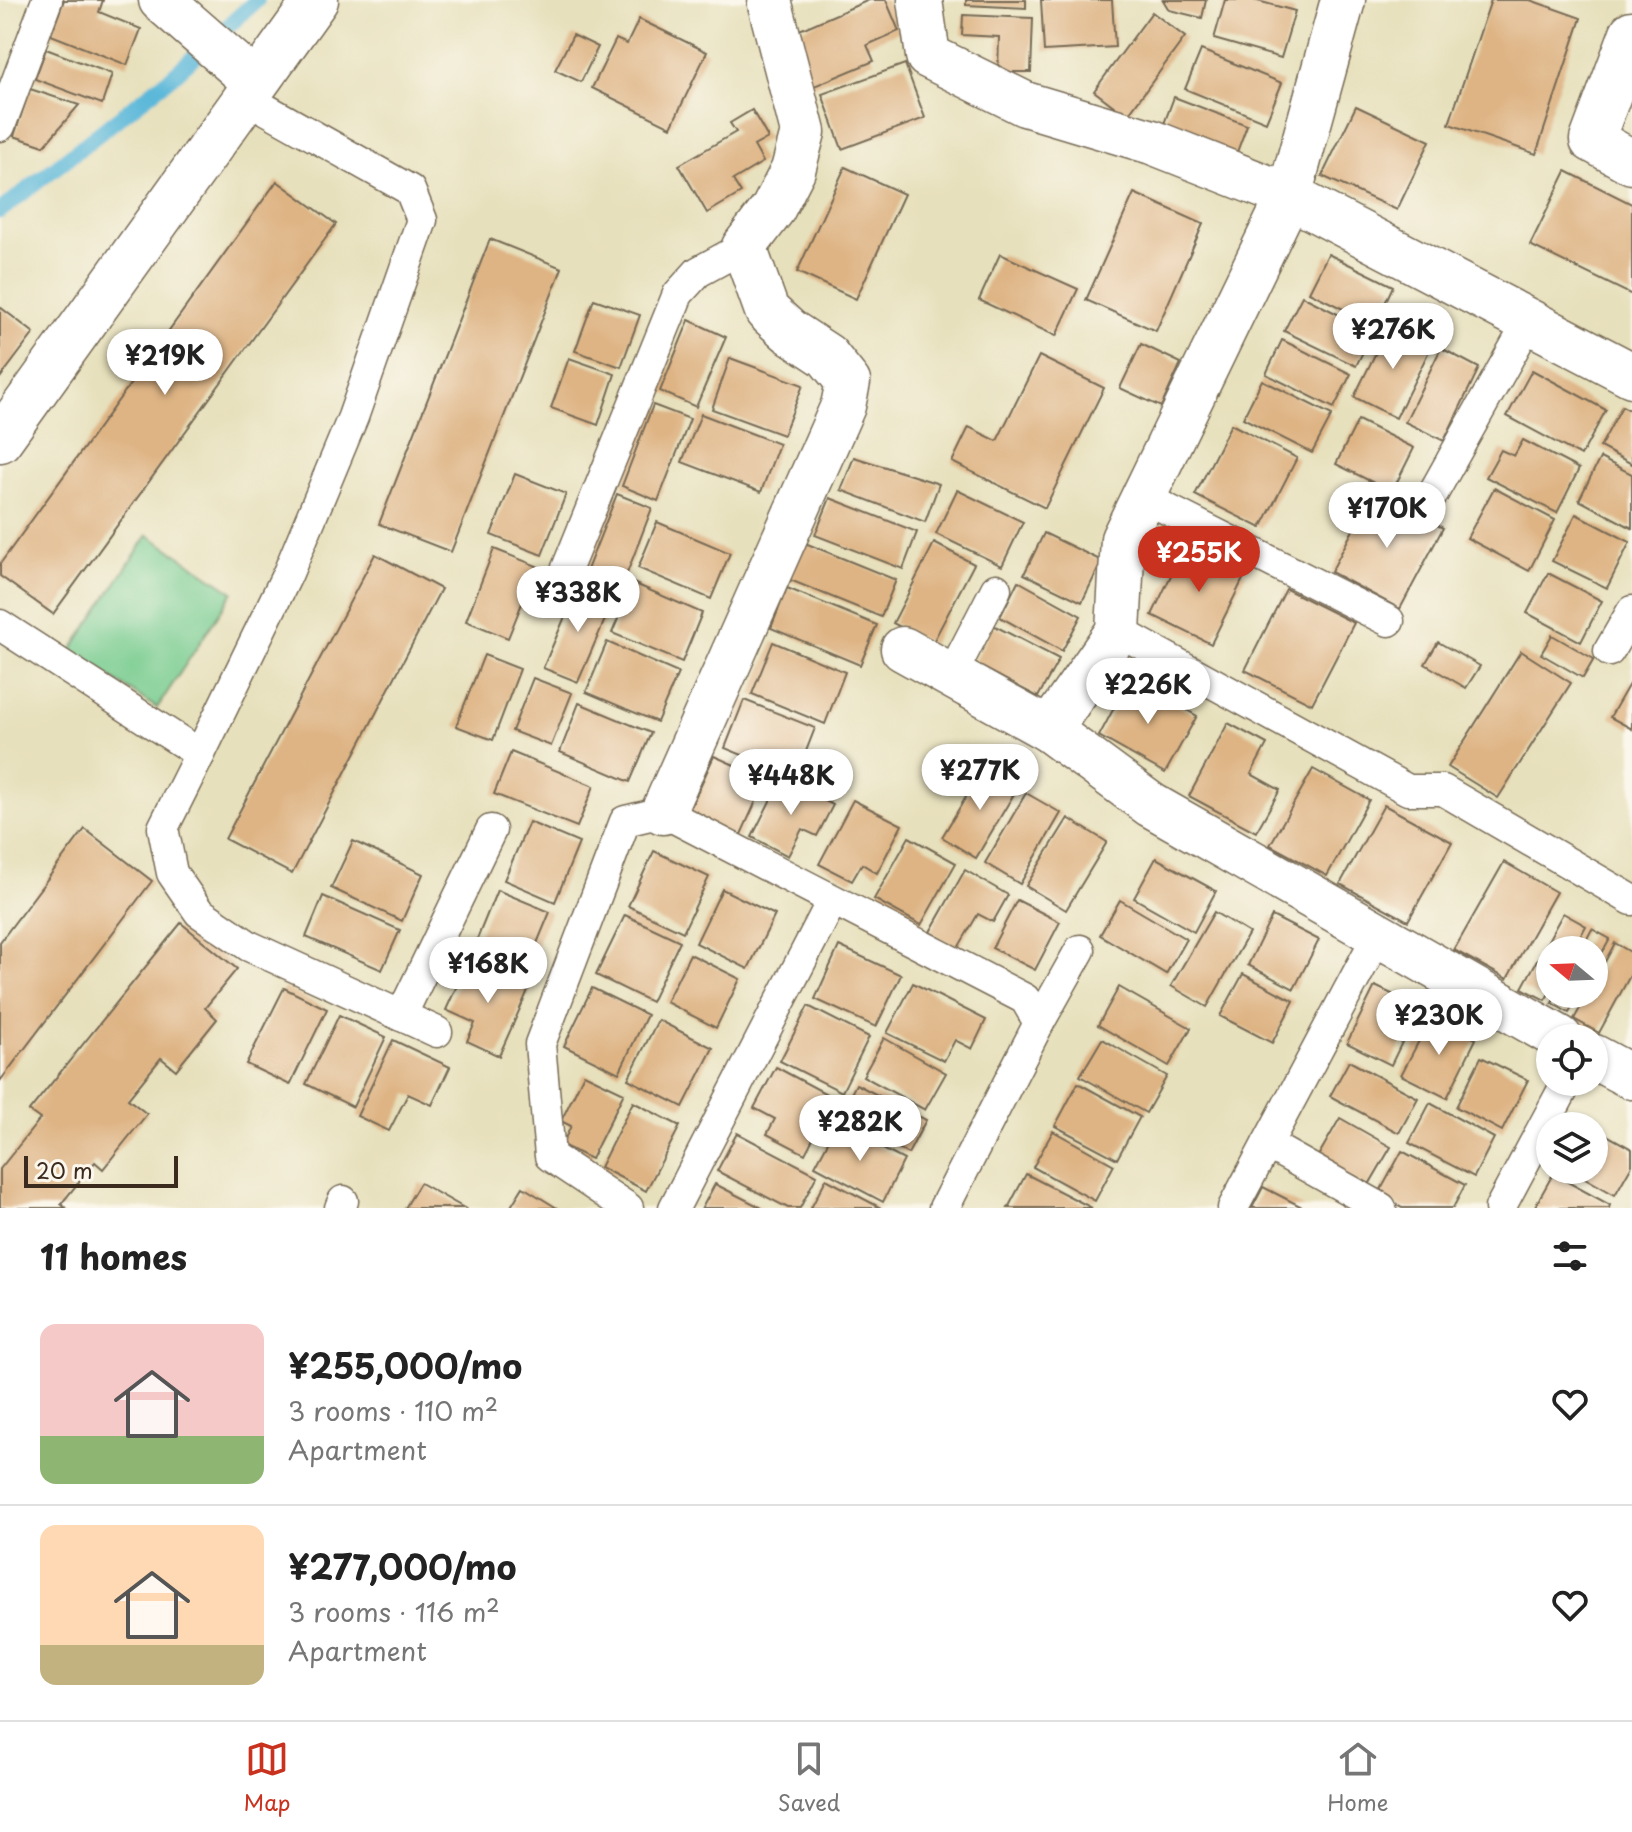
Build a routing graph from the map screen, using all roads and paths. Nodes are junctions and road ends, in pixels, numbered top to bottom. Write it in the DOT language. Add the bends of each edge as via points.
graph roads {
  1 [pos="47,0"];
  2 [pos="316,0"];
  3 [pos="920,0"];
  4 [pos="1343,0"];
  5 [pos="769,1"];
  6 [pos="176,13"];
  7 [pos="1632,33"];
  8 [pos="244,81"];
  9 [pos="0,126"];
  10 [pos="1632,162"];
  11 [pos="1289,196"];
  12 [pos="744,247"];
  13 [pos="1528,323"];
  14 [pos="1632,375"];
  15 [pos="0,440"];
  16 [pos="1143,497"];
  17 [pos="1431,497"];
  18 [pos="561,583"];
  19 [pos="996,589"];
  20 [pos="1631,614"];
  21 [pos="1389,621"];
  22 [pos="0,625"];
  23 [pos="1118,631"];
  24 [pos="903,649"];
  25 [pos="1609,651"];
  26 [pos="951,676"];
  27 [pos="1049,730"];
  28 [pos="200,754"];
  29 [pos="663,812"];
  30 [pos="491,830"];
  31 [pos="1632,900"];
  32 [pos="832,901"];
  33 [pos="1378,935"];
  34 [pos="1080,950"];
  35 [pos="401,1016"];
  36 [pos="1039,1023"];
  37 [pos="1536,1024"];
  38 [pos="437,1032"];
  39 [pos="1608,1064"];
  40 [pos="1632,1077"];
  41 [pos="1560,1096"];
  42 [pos="1267,1144"];
  43 [pos="628,1208"];
  44 [pos="674,1208"];
  45 [pos="944,1208"];
  46 [pos="1233,1208"];
  47 [pos="1381,1208"];
  48 [pos="1500,1208"];
  1 -- 9 [label="lane"];
  2 -- 8 [label="street"];
  3 -- 11 [label="street" via="928,56 1025,104 1152,142"];
  4 -- 11 [label="street"];
  5 -- 12 [label="street" via="803,132 793,170 773,209"];
  6 -- 8 [label="street"];
  7 -- 10 [label="street" via="1592,140"];
  8 -- 15 [label="street"];
  8 -- 28 [label="lane" via="410,190 422,220 348,432 288,573"];
  11 -- 13 [label="street"];
  11 -- 16 [label="street"];
  12 -- 18 [label="lane" via="698,272 678,294"];
  12 -- 29 [label="street" via="767,311 827,356 848,382 843,406"];
  13 -- 14 [label="street"];
  13 -- 17 [label="lane"];
  16 -- 21 [label="lane"];
  16 -- 23 [label="street" via="1123,539"];
  19 -- 26 [label="lane"];
  20 -- 25 [label="lane"];
  22 -- 28 [label="lane"];
  23 -- 27 [label="street"];
  23 -- 31 [label="lane" via="1408,790 1443,790"];
  24 -- 26 [label="street"];
  26 -- 27 [label="street"];
  27 -- 33 [label="street" via="1151,805"];
  28 -- 35 [label="lane" via="163,828 172,873 199,912 249,946"];
  29 -- 32 [label="lane"];
  29 -- 43 [label="lane" via="625,821 540,1044 550,1156"];
  30 -- 35 [label="lane"];
  32 -- 36 [label="lane" via="1025,999"];
  32 -- 44 [label="lane"];
  33 -- 37 [label="street"];
  33 -- 42 [label="lane"];
  34 -- 36 [label="lane"];
  35 -- 38 [label="lane"];
  36 -- 45 [label="lane"];
  39 -- 40 [label="street"];
  41 -- 48 [label="lane"];
  42 -- 46 [label="lane"];
  42 -- 47 [label="lane"];
}
